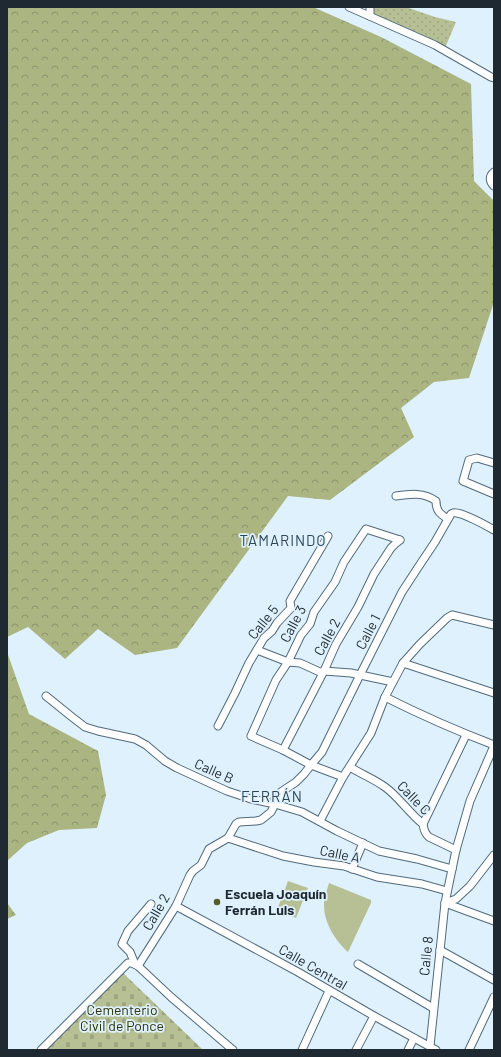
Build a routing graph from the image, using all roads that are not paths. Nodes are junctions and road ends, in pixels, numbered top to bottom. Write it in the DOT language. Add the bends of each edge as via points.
graph roads {
  1 [pos="350,7"];
  2 [pos="370,7"];
  3 [pos="370,16"];
  4 [pos="494,78"];
  5 [pos="494,172"];
  6 [pos="494,186"];
  7 [pos="494,463"];
  8 [pos="494,494"];
  9 [pos="396,496"];
  10 [pos="450,516"];
  11 [pos="494,530"];
  12 [pos="328,536"];
  13 [pos="400,540"];
  14 [pos="494,625"];
  15 [pos="257,650"];
  16 [pos="288,662"];
  17 [pos="403,663"];
  18 [pos="323,672"];
  19 [pos="360,675"];
  20 [pos="393,682"];
  21 [pos="494,693"];
  22 [pos="46,696"];
  23 [pos="386,697"];
  24 [pos="218,726"];
  25 [pos="466,735"];
  26 [pos="494,745"];
  27 [pos="283,750"];
  28 [pos="311,765"];
  29 [pos="350,767"];
  30 [pos="343,777"];
  31 [pos="276,804"];
  32 [pos="320,821"];
  33 [pos="423,824"];
  34 [pos="228,838"];
  35 [pos="363,843"];
  36 [pos="456,852"];
  37 [pos="494,855"];
  38 [pos="352,869"];
  39 [pos="452,869"];
  40 [pos="447,891"];
  41 [pos="445,903"];
  42 [pos="151,904"];
  43 [pos="176,906"];
  44 [pos="494,921"];
  45 [pos="440,950"];
  46 [pos="358,964"];
  47 [pos="137,965"];
  48 [pos="494,980"];
  49 [pos="329,991"];
  50 [pos="494,997"];
  51 [pos="433,1008"];
  52 [pos="374,1016"];
  53 [pos="414,1038"];
  54 [pos="433,1048"];
  55 [pos="41,1050"];
  56 [pos="234,1050"];
  57 [pos="302,1050"];
  58 [pos="356,1050"];
  59 [pos="408,1050"];
  60 [pos="469,1050"];
  1 -- 3 [label="street"];
  2 -- 3 [label="street"];
  3 -- 4 [label="street" via="436,46"];
  5 -- 6 [label="street" via="490,178"];
  7 -- 8 [label="street" via="477,458 469,460 463,481"];
  9 -- 10 [label="street" via="419,494 434,499 438,512"];
  10 -- 11 [label="street" via="456,513 472,518"];
  10 -- 19 [label="street, Calle 1" via="402,592"];
  12 -- 15 [label="street, Calle 5" via="290,601 291,608 264,638"];
  13 -- 16 [label="street, Calle 3" via="366,529 314,612"];
  13 -- 18 [label="street, Calle 2" via="394,544 374,574"];
  14 -- 17 [label="street" via="452,615"];
  15 -- 16 [label="street"];
  15 -- 24 [label="street, Calle 5"];
  16 -- 18 [label="street" via="300,663"];
  16 -- 27 [label="street, Calle 3" via="276,680 251,736"];
  17 -- 20 [label="street"];
  17 -- 21 [label="street"];
  18 -- 19 [label="street"];
  18 -- 27 [label="street, Calle 2"];
  19 -- 20 [label="street"];
  19 -- 28 [label="street, Calle 1" via="322,752"];
  20 -- 23 [label="street"];
  22 -- 31 [label="street, Calle B" via="85,727 135,739 165,761 209,783 239,795"];
  23 -- 25 [label="street"];
  23 -- 29 [label="street" via="371,733"];
  25 -- 26 [label="street"];
  25 -- 33 [label="street"];
  26 -- 36 [label="street" via="470,802"];
  27 -- 28 [label="street"];
  28 -- 30 [label="street"];
  28 -- 31 [label="street, Calle 1" via="296,782 282,790"];
  29 -- 30 [label="street"];
  29 -- 33 [label="street, Calle C" via="385,787"];
  30 -- 32 [label="street"];
  31 -- 32 [label="street, Calle B"];
  31 -- 34 [label="street, Calle 1" via="261,820 236,824"];
  32 -- 35 [label="street, Calle B"];
  33 -- 36 [label="street, Calle C" via="429,837"];
  34 -- 38 [label="street, Calle A" via="283,856"];
  34 -- 43 [label="street, Calle 2" via="209,849 201,865 190,875"];
  35 -- 38 [label="street"];
  35 -- 39 [label="street, Calle B" via="379,851"];
  36 -- 39 [label="street, Calle 8"];
  37 -- 41 [label="street" via="473,883 456,898"];
  38 -- 40 [label="street, Calle A" via="377,877"];
  39 -- 40 [label="street, Calle 8"];
  40 -- 41 [label="street, Calle 8"];
  41 -- 44 [label="street"];
  41 -- 45 [label="street, Calle 8"];
  42 -- 47 [label="street" via="128,931 122,944"];
  43 -- 47 [label="street, Calle 2"];
  43 -- 49 [label="street, Calle Central"];
  45 -- 48 [label="street"];
  45 -- 51 [label="street, Calle 8"];
  46 -- 51 [label="street"];
  47 -- 55 [label="street" via="128,963"];
  47 -- 56 [label="street"];
  49 -- 52 [label="street, Calle Central"];
  49 -- 57 [label="street"];
  50 -- 60 [label="street"];
  51 -- 54 [label="street, Calle 8"];
  52 -- 53 [label="street, Calle Central"];
  52 -- 58 [label="street"];
  53 -- 54 [label="street, Calle Central"];
  53 -- 59 [label="street"];
}
